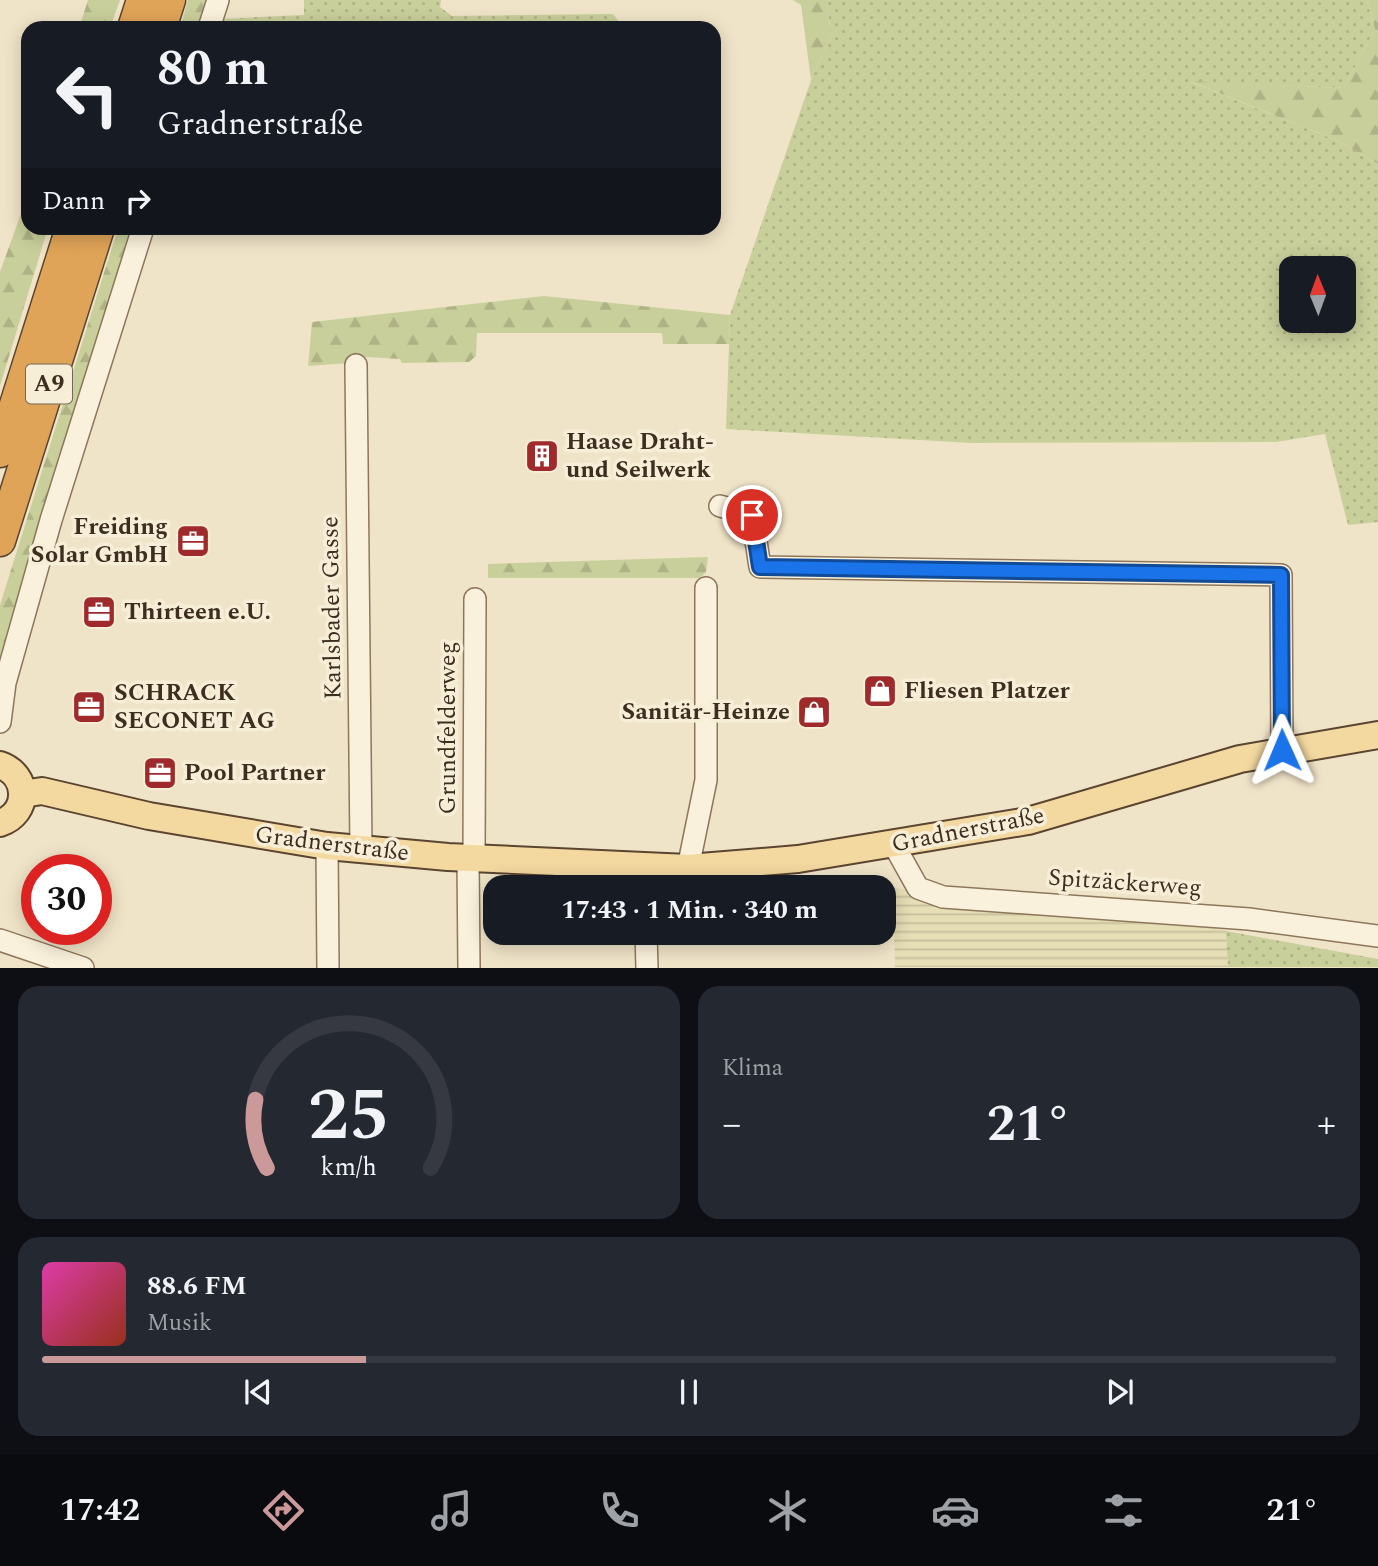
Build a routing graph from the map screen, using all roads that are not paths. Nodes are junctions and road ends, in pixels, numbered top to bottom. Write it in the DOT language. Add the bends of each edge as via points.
graph roads {
  1 [pos="142,0"];
  2 [pos="170,0"];
  3 [pos="218,0"];
  4 [pos="135,21"];
  5 [pos="164,21"];
  6 [pos="211,21"];
  7 [pos="69,235"];
  8 [pos="97,235"];
  9 [pos="141,235"];
  10 [pos="356,365"];
  11 [pos="0,453"];
  12 [pos="720,506"];
  13 [pos="0,541"];
  14 [pos="706,588"];
  15 [pos="475,599"];
  16 [pos="0,722"];
  17 [pos="1378,735"];
  18 [pos="1282,750"];
  19 [pos="0,765"];
  20 [pos="23,794"];
  21 [pos="0,823"];
  22 [pos="894,845"];
  23 [pos="327,846"];
  24 [pos="361,850"];
  25 [pos="471,858"];
  26 [pos="688,868"];
  27 [pos="628,875"];
  28 [pos="655,875"];
  29 [pos="1378,936"];
  30 [pos="0,940"];
  31 [pos="646,945"];
  32 [pos="83,968"];
  33 [pos="328,968"];
  34 [pos="469,968"];
  35 [pos="647,968"];
  1 -- 4 [label="highway"];
  2 -- 5 [label="highway"];
  3 -- 6 [label="street"];
  7 -- 11 [label="highway, A9"];
  8 -- 13 [label="highway, A9"];
  9 -- 16 [label="street" via="51,520 5,683"];
  10 -- 24 [label="street, Karlsbader Gasse"];
  12 -- 18 [label="street" via="752,515 760,567 1281,575"];
  14 -- 26 [label="street" via="706,780"];
  15 -- 25 [label="street, Grundfelderweg"];
  17 -- 18 [label="main road, Gradnerstraße"];
  18 -- 22 [label="main road, Gradnerstraße" via="1028,821"];
  19 -- 20 [label="main road" via="17,776"];
  20 -- 21 [label="main road" via="17,812"];
  20 -- 23 [label="main road, Gradnerstraße" via="42,790 149,817"];
  22 -- 26 [label="main road, Gradnerstraße" via="774,862"];
  22 -- 29 [label="street, Spitzäckerweg" via="918,888 943,897 1249,919"];
  23 -- 24 [label="main road, Gradnerstraße"];
  23 -- 33 [label="street"];
  24 -- 25 [label="main road, Gradnerstraße"];
  25 -- 27 [label="main road, Gradnerstraße"];
  25 -- 34 [label="street, Grundfelderweg"];
  26 -- 28 [label="main road, Gradnerstraße"];
  30 -- 32 [label="street"];
  31 -- 35 [label="street"];
}
